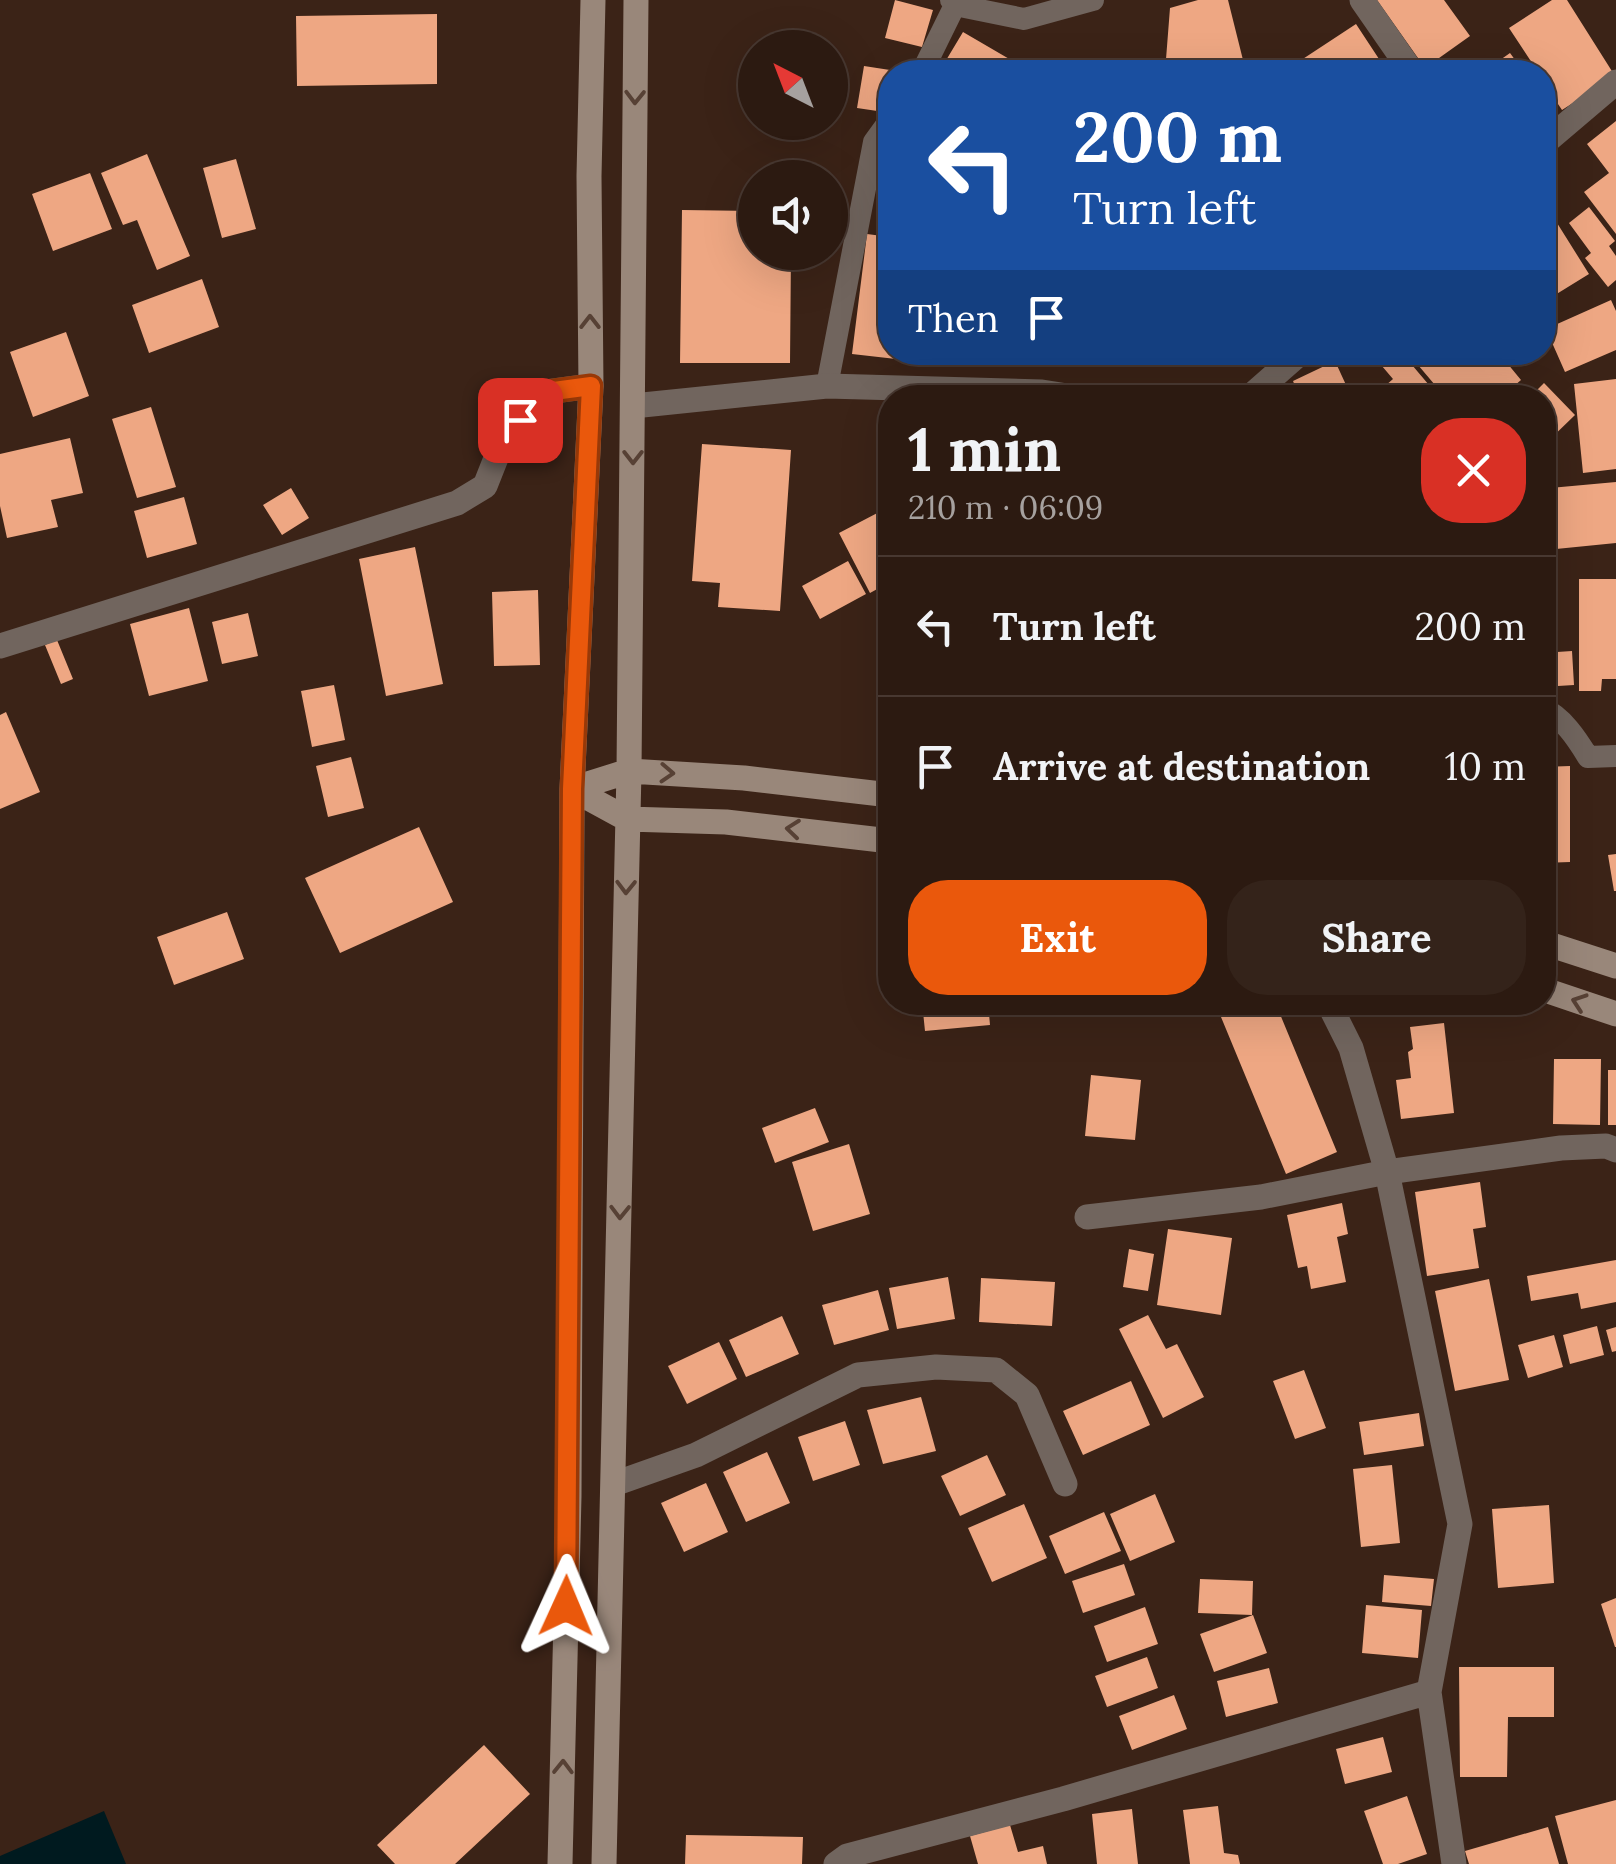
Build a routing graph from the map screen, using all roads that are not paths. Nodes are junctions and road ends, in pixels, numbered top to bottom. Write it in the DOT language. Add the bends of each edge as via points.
graph roads {
  1 [pos="593,0"];
  2 [pos="636,0"];
  3 [pos="1093,0"];
  4 [pos="1362,0"];
  5 [pos="953,2"];
  6 [pos="927,60"];
  7 [pos="1404,60"];
  8 [pos="1616,82"];
  9 [pos="1556,133"];
  10 [pos="878,136"];
  11 [pos="1286,365"];
  12 [pos="1262,385"];
  13 [pos="591,386"];
  14 [pos="827,386"];
  15 [pos="878,388"];
  16 [pos="633,406"];
  17 [pos="0,646"];
  18 [pos="1556,717"];
  19 [pos="1616,756"];
  20 [pos="629,771"];
  21 [pos="572,789"];
  22 [pos="878,794"];
  23 [pos="627,819"];
  24 [pos="878,840"];
  25 [pos="1556,947"];
  26 [pos="1616,966"];
  27 [pos="1556,995"];
  28 [pos="1616,1014"];
  29 [pos="1334,1015"];
  30 [pos="1616,1150"];
  31 [pos="1387,1172"];
  32 [pos="1087,1217"];
  33 [pos="614,1484"];
  34 [pos="1065,1484"];
  35 [pos="1429,1692"];
  36 [pos="560,1864"];
  37 [pos="604,1864"];
  38 [pos="836,1864"];
  39 [pos="1454,1864"];
  13 -- 1 [label="street, one-way"];
  2 -- 16 [label="street, one-way"];
  3 -- 5 [label="lane" via="1024,19"];
  4 -- 7 [label="street"];
  5 -- 6 [label="lane"];
  8 -- 9 [label="street"];
  10 -- 14 [label="lane"];
  11 -- 12 [label="street"];
  13 -- 17 [label="street" via="539,393 500,448 485,486 456,503"];
  13 -- 21 [label="street"];
  14 -- 15 [label="street"];
  14 -- 16 [label="street"];
  16 -- 20 [label="street, one-way"];
  18 -- 19 [label="lane" via="1588,756"];
  20 -- 21 [label="street"];
  20 -- 22 [label="street, one-way"];
  20 -- 23 [label="street"];
  21 -- 23 [label="street"];
  36 -- 21 [label="street, one-way"];
  24 -- 23 [label="street, one-way" via="726,822"];
  23 -- 33 [label="street, one-way"];
  25 -- 26 [label="street"];
  28 -- 27 [label="street, one-way"];
  29 -- 31 [label="street" via="1351,1048"];
  30 -- 31 [label="street" via="1561,1148"];
  31 -- 32 [label="street" via="1262,1197"];
  31 -- 35 [label="street" via="1460,1524"];
  33 -- 34 [label="street" via="696,1455 858,1376 936,1367 996,1370 1027,1395"];
  33 -- 37 [label="street"];
  35 -- 38 [label="street"];
  35 -- 39 [label="street"];
}
